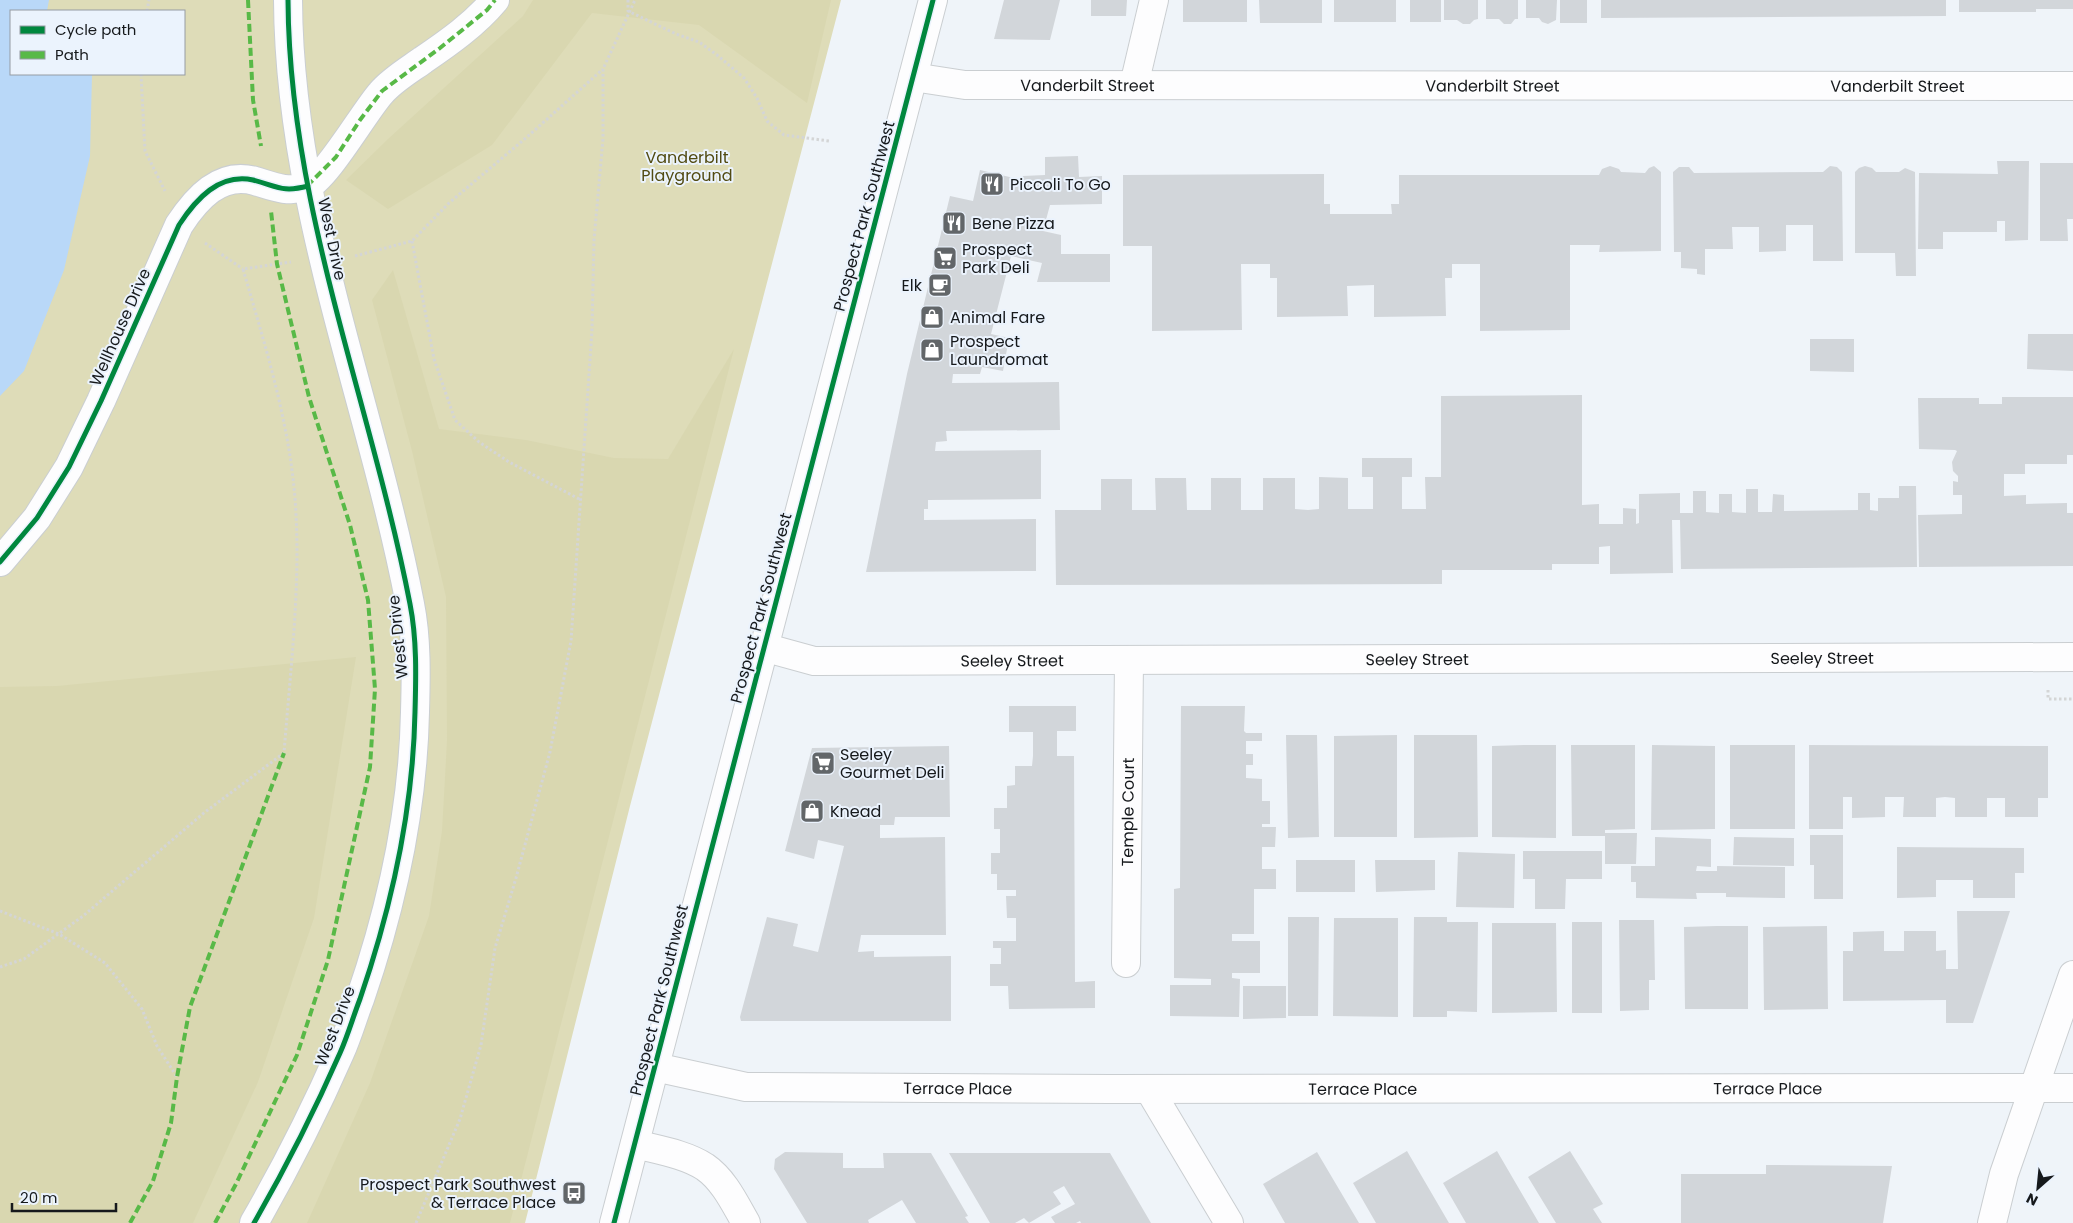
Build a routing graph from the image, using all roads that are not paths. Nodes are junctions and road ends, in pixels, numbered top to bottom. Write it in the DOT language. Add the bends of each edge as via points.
graph roads {
  1 [pos="288,0"];
  2 [pos="495,0"];
  3 [pos="933,0"];
  4 [pos="1154,0"];
  5 [pos="913,77"];
  6 [pos="1134,86"];
  7 [pos="2073,86"];
  8 [pos="308,186"];
  9 [pos="0,562"];
  10 [pos="763,647"];
  11 [pos="2062,657"];
  12 [pos="1128,660"];
  13 [pos="1126,963"];
  14 [pos="2073,975"];
  15 [pos="655,1067"];
  16 [pos="2034,1088"];
  17 [pos="2073,1088"];
  18 [pos="1149,1089"];
  19 [pos="635,1144"];
  20 [pos="254,1223"];
  21 [pos="614,1223"];
  22 [pos="746,1223"];
  23 [pos="1229,1223"];
  24 [pos="1992,1223"];
  1 -- 8 [label="street, West Drive" via="291,72"];
  2 -- 8 [label="street" via="440,48 382,91 336,157"];
  3 -- 5 [label="street, Prospect Park Southwest"];
  4 -- 6 [label="street"];
  5 -- 6 [label="street, Vanderbilt Street" via="965,85"];
  5 -- 10 [label="street, Prospect Park Southwest"];
  6 -- 7 [label="street, Vanderbilt Street"];
  8 -- 9 [label="street, Wellhouse Drive" via="292,190 254,181 229,180 215,186 190,207 70,467 37,518"];
  8 -- 20 [label="street, West Drive" via="323,260 411,607 416,673 414,739 408,809 378,946 341,1051"];
  10 -- 12 [label="street, Seeley Street" via="814,661"];
  10 -- 15 [label="street, Prospect Park Southwest"];
  11 -- 12 [label="street, Seeley Street"];
  12 -- 13 [label="street, Temple Court"];
  14 -- 16 [label="street"];
  15 -- 18 [label="street, Terrace Place" via="746,1087"];
  15 -- 19 [label="street, Prospect Park Southwest"];
  16 -- 17 [label="street, Terrace Place"];
  16 -- 18 [label="street, Terrace Place"];
  16 -- 24 [label="street" via="2004,1174"];
  18 -- 23 [label="street"];
  19 -- 21 [label="street, Prospect Park Southwest"];
  19 -- 22 [label="street" via="686,1158 706,1168 726,1188"];
}
